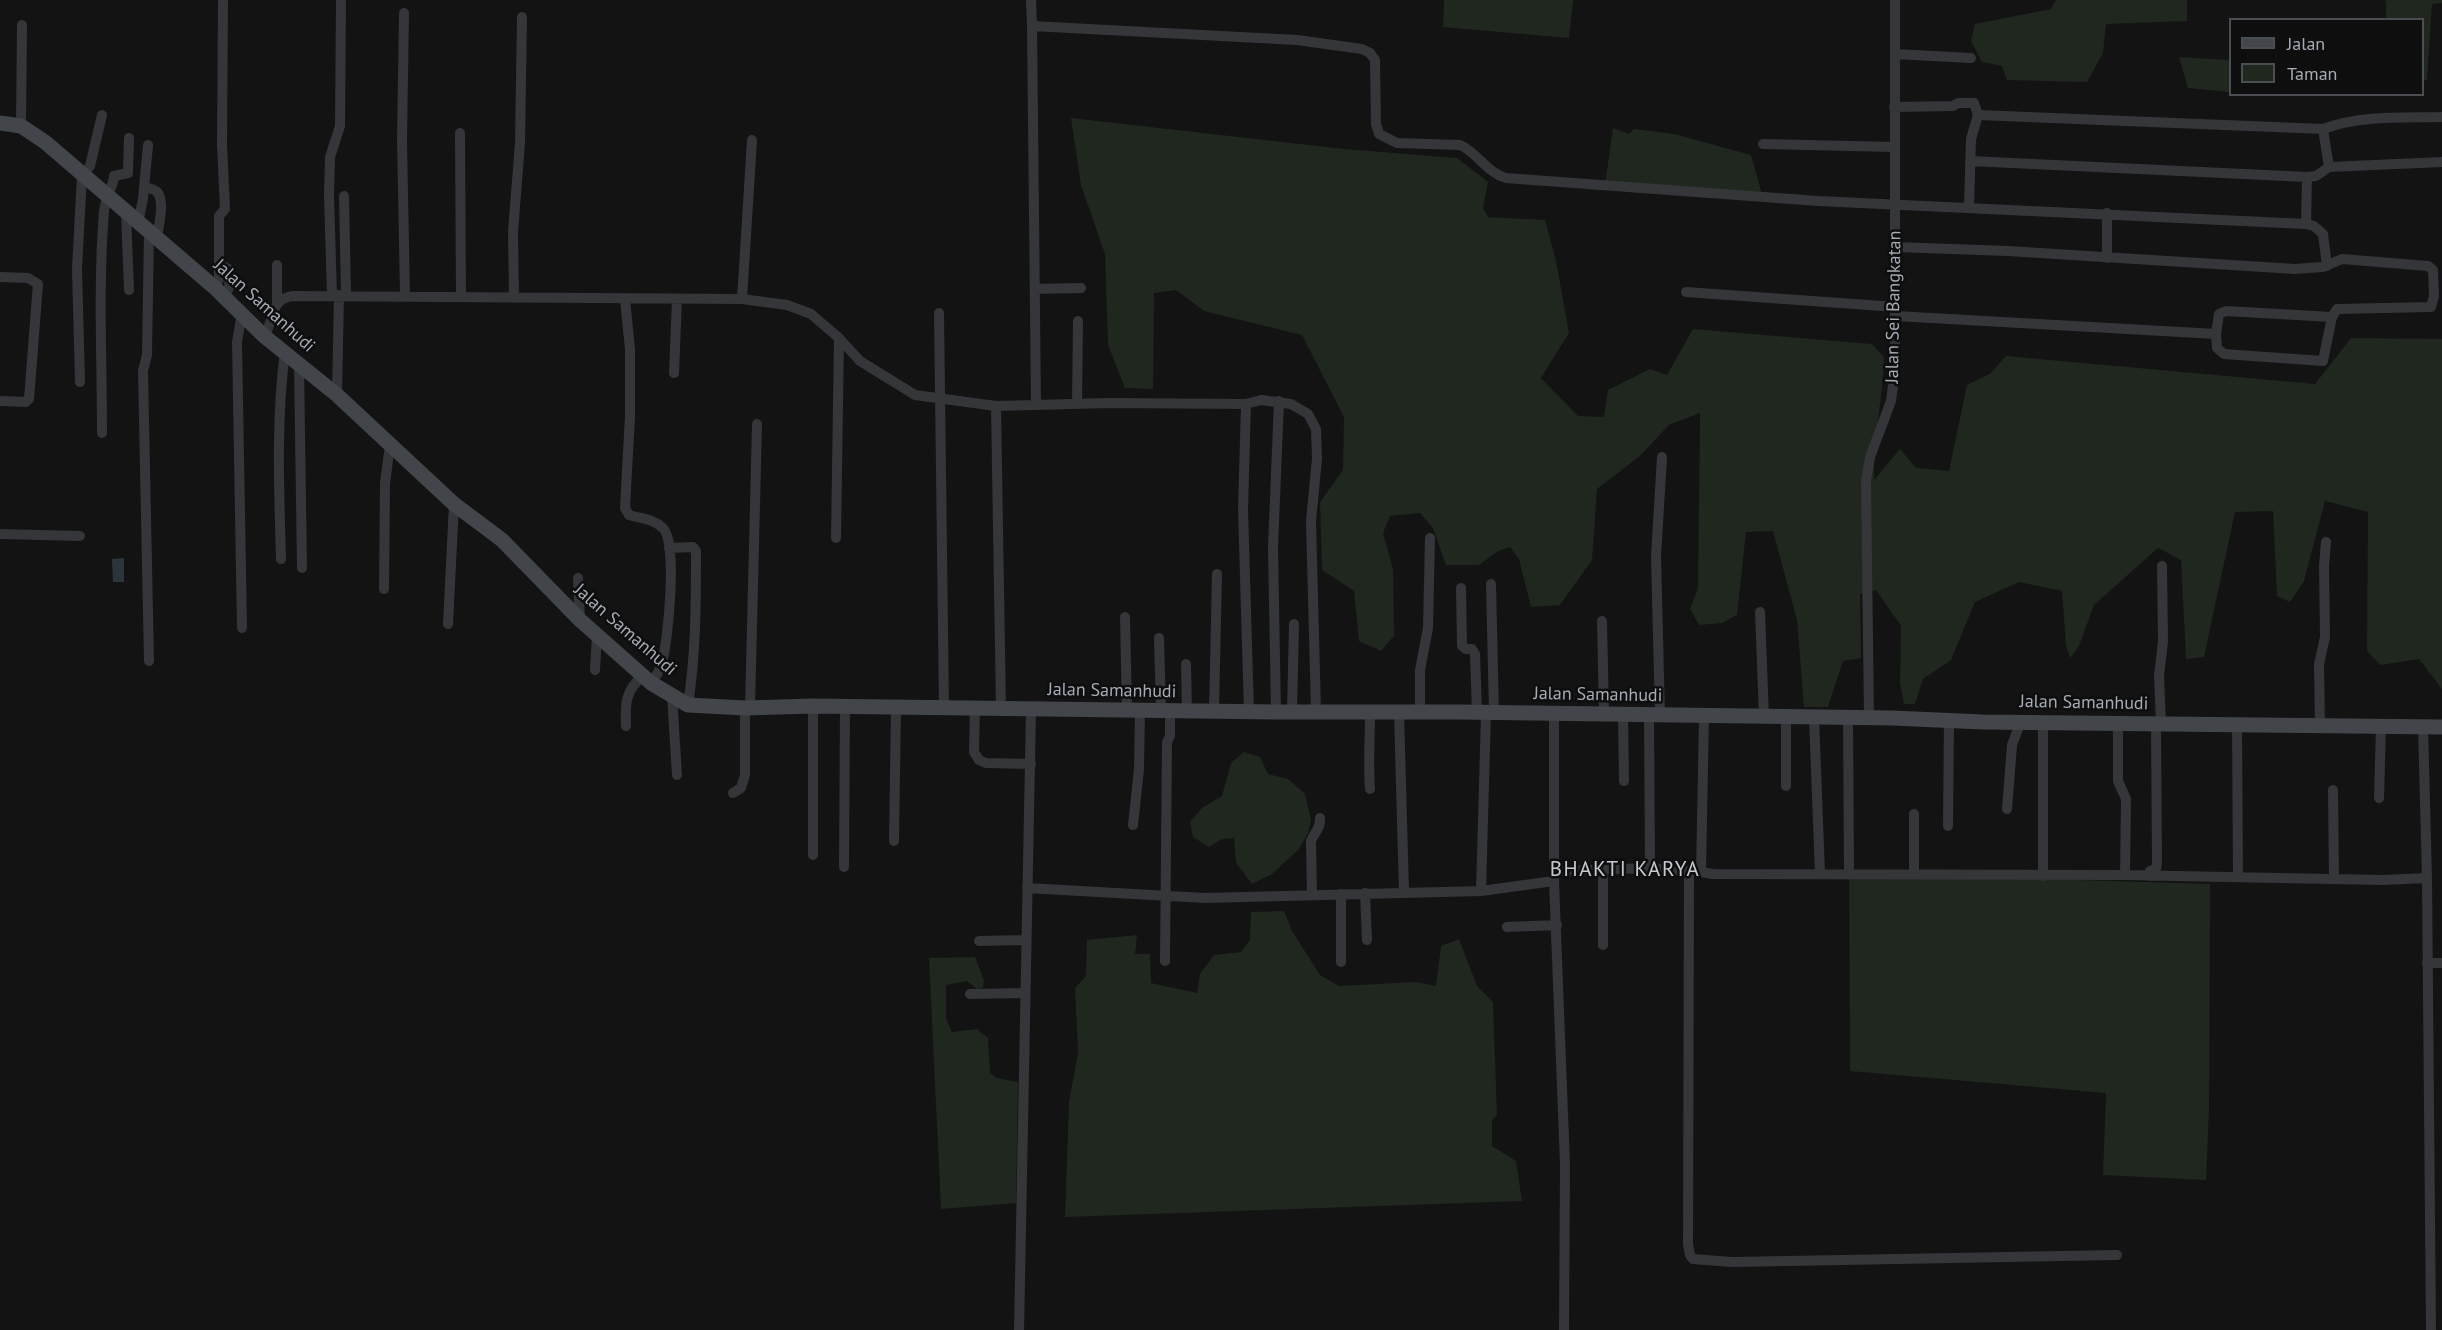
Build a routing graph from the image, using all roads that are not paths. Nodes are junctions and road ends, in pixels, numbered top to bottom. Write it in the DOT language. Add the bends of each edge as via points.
graph roads {
  1 [pos="223,0"];
  2 [pos="341,0"];
  3 [pos="1031,0"];
  4 [pos="1894,0"];
  5 [pos="404,13"];
  6 [pos="522,17"];
  7 [pos="22,25"];
  8 [pos="1032,26"];
  9 [pos="1894,54"];
  10 [pos="1971,58"];
  11 [pos="1894,107"];
  12 [pos="102,115"];
  13 [pos="1978,115"];
  14 [pos="2442,117"];
  15 [pos="0,123"];
  16 [pos="21,126"];
  17 [pos="2323,129"];
  18 [pos="460,133"];
  19 [pos="129,138"];
  20 [pos="752,140"];
  21 [pos="1763,144"];
  22 [pos="148,145"];
  23 [pos="1894,147"];
  24 [pos="1970,161"];
  25 [pos="2442,162"];
  26 [pos="2330,167"];
  27 [pos="82,175"];
  28 [pos="2307,177"];
  29 [pos="144,187"];
  30 [pos="106,196"];
  31 [pos="344,196"];
  32 [pos="1895,205"];
  33 [pos="1969,207"];
  34 [pos="2107,213"];
  35 [pos="2306,224"];
  36 [pos="142,227"];
  37 [pos="1894,247"];
  38 [pos="2107,258"];
  39 [pos="277,266"];
  40 [pos="2327,266"];
  41 [pos="0,277"];
  42 [pos="1081,288"];
  43 [pos="1035,289"];
  44 [pos="129,290"];
  45 [pos="219,292"];
  46 [pos="1686,292"];
  47 [pos="339,295"];
  48 [pos="405,296"];
  49 [pos="461,297"];
  50 [pos="514,298"];
  51 [pos="625,299"];
  52 [pos="677,299"];
  53 [pos="742,299"];
  54 [pos="278,301"];
  55 [pos="1896,312"];
  56 [pos="242,313"];
  57 [pos="939,314"];
  58 [pos="2332,317"];
  59 [pos="1078,321"];
  60 [pos="2216,334"];
  61 [pos="264,336"];
  62 [pos="838,338"];
  63 [pos="285,351"];
  64 [pos="299,365"];
  65 [pos="674,373"];
  66 [pos="80,382"];
  67 [pos="337,395"];
  68 [pos="941,400"];
  69 [pos="0,401"];
  70 [pos="1279,401"];
  71 [pos="1077,404"];
  72 [pos="1246,404"];
  73 [pos="1036,405"];
  74 [pos="996,406"];
  75 [pos="757,424"];
  76 [pos="102,433"];
  77 [pos="390,445"];
  78 [pos="1662,457"];
  79 [pos="454,504"];
  80 [pos="0,534"];
  81 [pos="80,536"];
  82 [pos="836,538"];
  83 [pos="1430,538"];
  84 [pos="2326,542"];
  85 [pos="669,548"];
  86 [pos="281,560"];
  87 [pos="2162,566"];
  88 [pos="302,568"];
  89 [pos="1217,574"];
  90 [pos="578,578"];
  91 [pos="1491,584"];
  92 [pos="1461,588"];
  93 [pos="384,589"];
  94 [pos="1760,612"];
  95 [pos="1125,617"];
  96 [pos="580,620"];
  97 [pos="1602,621"];
  98 [pos="448,624"];
  99 [pos="1294,624"];
  100 [pos="242,628"];
  101 [pos="597,635"];
  102 [pos="1158,638"];
  103 [pos="149,661"];
  104 [pos="1186,664"];
  105 [pos="595,670"];
  106 [pos="647,680"];
  107 [pos="672,696"];
  108 [pos="688,705"];
  109 [pos="813,706"];
  110 [pos="747,707"];
  111 [pos="845,707"];
  112 [pos="975,707"];
  113 [pos="896,708"];
  114 [pos="944,708"];
  115 [pos="1001,709"];
  116 [pos="1031,710"];
  117 [pos="1134,710"];
  118 [pos="1166,710"];
  119 [pos="1187,711"];
  120 [pos="1214,711"];
  121 [pos="1249,712"];
  122 [pos="1276,712"];
  123 [pos="1292,712"];
  124 [pos="1316,712"];
  125 [pos="1420,712"];
  126 [pos="1370,713"];
  127 [pos="1399,713"];
  128 [pos="1486,713"];
  129 [pos="1604,714"];
  130 [pos="1554,715"];
  131 [pos="1623,715"];
  132 [pos="1655,715"];
  133 [pos="1704,717"];
  134 [pos="1764,717"];
  135 [pos="1786,717"];
  136 [pos="1814,717"];
  137 [pos="1848,717"];
  138 [pos="1869,717"];
  139 [pos="1949,720"];
  140 [pos="2021,721"];
  141 [pos="2043,722"];
  142 [pos="2118,723"];
  143 [pos="2237,723"];
  144 [pos="2159,724"];
  145 [pos="626,726"];
  146 [pos="2320,726"];
  147 [pos="2381,726"];
  148 [pos="2423,727"];
  149 [pos="2442,727"];
  150 [pos="1030,764"];
  151 [pos="677,775"];
  152 [pos="1624,781"];
  153 [pos="1786,786"];
  154 [pos="1370,789"];
  155 [pos="2333,790"];
  156 [pos="733,793"];
  157 [pos="2379,798"];
  158 [pos="2007,809"];
  159 [pos="1914,814"];
  160 [pos="1320,818"];
  161 [pos="1133,825"];
  162 [pos="1948,826"];
  163 [pos="894,841"];
  164 [pos="813,855"];
  165 [pos="844,867"];
  166 [pos="1650,868"];
  167 [pos="1603,870"];
  168 [pos="1689,871"];
  169 [pos="1701,872"];
  170 [pos="1820,873"];
  171 [pos="1849,873"];
  172 [pos="1914,873"];
  173 [pos="2125,875"];
  174 [pos="1554,876"];
  175 [pos="2043,876"];
  176 [pos="2150,876"];
  177 [pos="2238,877"];
  178 [pos="2334,878"];
  179 [pos="2427,878"];
  180 [pos="1027,888"];
  181 [pos="1481,891"];
  182 [pos="1404,892"];
  183 [pos="1365,893"];
  184 [pos="1341,894"];
  185 [pos="1312,895"];
  186 [pos="1166,896"];
  187 [pos="1557,925"];
  188 [pos="1507,927"];
  189 [pos="1025,940"];
  190 [pos="1366,940"];
  191 [pos="979,941"];
  192 [pos="1603,945"];
  193 [pos="1165,961"];
  194 [pos="1341,962"];
  195 [pos="2427,963"];
  196 [pos="2442,963"];
  197 [pos="1024,993"];
  198 [pos="970,994"];
  199 [pos="2117,1255"];
  200 [pos="1019,1330"];
  201 [pos="1564,1330"];
  202 [pos="2431,1330"];
  1 -- 45 [label="street" via="225,209 219,216"];
  2 -- 47 [label="street" via="340,126 330,157 328,196"];
  3 -- 8 [label="street"];
  4 -- 9 [label="street, Jalan Sei Bangkatan"];
  5 -- 48 [label="street"];
  6 -- 50 [label="street"];
  7 -- 16 [label="street"];
  8 -- 32 [label="street" via="1297,40 1362,49 1375,60 1379,134 1397,143 1460,145 1496,175 1506,178"];
  8 -- 43 [label="street"];
  9 -- 10 [label="street"];
  9 -- 11 [label="street, Jalan Sei Bangkatan"];
  11 -- 13 [label="street" via="1974,103"];
  11 -- 23 [label="street, Jalan Sei Bangkatan"];
  12 -- 27 [label="street" via="90,166"];
  13 -- 17 [label="street"];
  13 -- 24 [label="street"];
  14 -- 17 [label="street" via="2378,119 2339,123"];
  15 -- 16 [label="street, Jalan Samanhudi"];
  16 -- 27 [label="street, Jalan Samanhudi"];
  17 -- 26 [label="street"];
  18 -- 49 [label="street"];
  19 -- 30 [label="street" via="128,173 115,175"];
  20 -- 53 [label="street"];
  21 -- 23 [label="street"];
  22 -- 29 [label="street"];
  23 -- 32 [label="street, Jalan Sei Bangkatan"];
  24 -- 28 [label="street"];
  24 -- 33 [label="street"];
  25 -- 26 [label="street"];
  26 -- 28 [label="street"];
  27 -- 30 [label="street, Jalan Samanhudi"];
  27 -- 66 [label="street" via="77,269"];
  28 -- 35 [label="street"];
  29 -- 36 [label="street"];
  29 -- 36 [label="street" via="155,190 160,207"];
  30 -- 36 [label="street, Jalan Samanhudi"];
  30 -- 76 [label="street" via="101,261"];
  31 -- 47 [label="street"];
  32 -- 33 [label="street"];
  32 -- 37 [label="street, Jalan Sei Bangkatan"];
  33 -- 34 [label="street"];
  34 -- 35 [label="street"];
  34 -- 38 [label="street"];
  35 -- 40 [label="street" via="2323,234"];
  36 -- 44 [label="street"];
  36 -- 45 [label="street, Jalan Samanhudi"];
  36 -- 103 [label="street"];
  37 -- 38 [label="street"];
  37 -- 55 [label="street, Jalan Sei Bangkatan"];
  38 -- 40 [label="street" via="2295,269"];
  39 -- 54 [label="street"];
  40 -- 58 [label="street" via="2342,259 2428,266 2433,270 2431,307 2339,308"];
  41 -- 69 [label="street" via="28,278 38,284 29,399"];
  42 -- 43 [label="street"];
  43 -- 73 [label="street"];
  45 -- 56 [label="street, Jalan Samanhudi"];
  46 -- 55 [label="street"];
  47 -- 48 [label="street"];
  47 -- 54 [label="street" via="285,297"];
  47 -- 67 [label="street"];
  48 -- 49 [label="street"];
  49 -- 50 [label="street"];
  50 -- 51 [label="street"];
  51 -- 52 [label="street"];
  51 -- 85 [label="street" via="630,349 625,508 629,515 645,517 663,528"];
  52 -- 53 [label="street"];
  52 -- 65 [label="street"];
  53 -- 62 [label="street" via="787,305 811,314"];
  54 -- 61 [label="street"];
  55 -- 60 [label="street"];
  55 -- 138 [label="street, Jalan Sei Bangkatan" via="1891,401 1870,457 1866,480"];
  56 -- 61 [label="street, Jalan Samanhudi"];
  56 -- 100 [label="street" via="237,342"];
  57 -- 68 [label="street"];
  58 -- 60 [label="street" via="2226,311 2219,314"];
  58 -- 60 [label="street" via="2324,361 2224,354 2217,348"];
  59 -- 71 [label="street"];
  61 -- 63 [label="street, Jalan Samanhudi"];
  62 -- 68 [label="street" via="860,361 890,381 915,395"];
  62 -- 82 [label="street"];
  63 -- 64 [label="street, Jalan Samanhudi"];
  63 -- 86 [label="street" via="280,391"];
  64 -- 67 [label="street, Jalan Samanhudi"];
  64 -- 88 [label="street"];
  67 -- 77 [label="street, Jalan Samanhudi"];
  68 -- 74 [label="street"];
  68 -- 114 [label="street"];
  70 -- 72 [label="street"];
  70 -- 122 [label="street" via="1274,547"];
  70 -- 124 [label="street" via="1308,414 1316,429 1311,521"];
  71 -- 72 [label="street"];
  71 -- 73 [label="street"];
  72 -- 121 [label="street" via="1243,509"];
  73 -- 74 [label="street"];
  74 -- 115 [label="street"];
  75 -- 110 [label="street"];
  77 -- 79 [label="street, Jalan Samanhudi"];
  77 -- 93 [label="street"];
  78 -- 132 [label="street" via="1656,556"];
  79 -- 96 [label="street, Jalan Samanhudi" via="502,540"];
  79 -- 98 [label="street"];
  80 -- 81 [label="street"];
  83 -- 125 [label="street" via="1428,628 1420,670"];
  84 -- 146 [label="street" via="2325,637 2319,664"];
  85 -- 106 [label="street" via="671,577 662,666"];
  85 -- 108 [label="street" via="696,550 693,673"];
  87 -- 144 [label="street"];
  89 -- 120 [label="street"];
  90 -- 96 [label="street"];
  91 -- 128 [label="street"];
  92 -- 128 [label="street" via="1462,646 1475,654"];
  94 -- 134 [label="street"];
  95 -- 117 [label="street"];
  96 -- 101 [label="street, Jalan Samanhudi"];
  97 -- 129 [label="street"];
  99 -- 123 [label="street"];
  101 -- 105 [label="street"];
  101 -- 106 [label="street, Jalan Samanhudi"];
  102 -- 118 [label="street"];
  104 -- 119 [label="street"];
  106 -- 107 [label="street, Jalan Samanhudi"];
  106 -- 145 [label="street" via="629,689"];
  107 -- 108 [label="street, Jalan Samanhudi"];
  107 -- 151 [label="street"];
  108 -- 110 [label="street, Jalan Samanhudi"];
  109 -- 110 [label="street, Jalan Samanhudi"];
  109 -- 111 [label="street, Jalan Samanhudi"];
  109 -- 164 [label="street"];
  110 -- 156 [label="street" via="745,775 741,788"];
  111 -- 113 [label="street, Jalan Samanhudi"];
  111 -- 165 [label="street"];
  112 -- 114 [label="street, Jalan Samanhudi"];
  112 -- 115 [label="street, Jalan Samanhudi"];
  112 -- 150 [label="street" via="975,752 979,760"];
  113 -- 114 [label="street, Jalan Samanhudi"];
  113 -- 163 [label="street"];
  115 -- 116 [label="street, Jalan Samanhudi"];
  116 -- 117 [label="street, Jalan Samanhudi"];
  116 -- 150 [label="street"];
  117 -- 118 [label="street, Jalan Samanhudi"];
  117 -- 161 [label="street" via="1139,769"];
  118 -- 119 [label="street, Jalan Samanhudi"];
  118 -- 186 [label="street" via="1170,736"];
  119 -- 120 [label="street, Jalan Samanhudi"];
  120 -- 121 [label="street, Jalan Samanhudi"];
  121 -- 122 [label="street, Jalan Samanhudi"];
  122 -- 123 [label="street, Jalan Samanhudi"];
  123 -- 124 [label="street, Jalan Samanhudi"];
  124 -- 126 [label="street, Jalan Samanhudi"];
  125 -- 127 [label="street, Jalan Samanhudi"];
  125 -- 128 [label="street, Jalan Samanhudi"];
  126 -- 127 [label="street, Jalan Samanhudi"];
  126 -- 154 [label="street"];
  127 -- 182 [label="street"];
  128 -- 130 [label="street, Jalan Samanhudi"];
  128 -- 181 [label="street"];
  129 -- 130 [label="street, Jalan Samanhudi"];
  129 -- 131 [label="street, Jalan Samanhudi"];
  130 -- 174 [label="street"];
  131 -- 132 [label="street, Jalan Samanhudi"];
  131 -- 152 [label="street"];
  132 -- 133 [label="street, Jalan Samanhudi"];
  132 -- 166 [label="street"];
  133 -- 134 [label="street, Jalan Samanhudi"];
  133 -- 169 [label="street"];
  134 -- 135 [label="street, Jalan Samanhudi"];
  135 -- 136 [label="street, Jalan Samanhudi"];
  135 -- 153 [label="street"];
  136 -- 137 [label="street, Jalan Samanhudi"];
  136 -- 170 [label="street"];
  137 -- 138 [label="street, Jalan Samanhudi"];
  137 -- 171 [label="street"];
  138 -- 139 [label="street, Jalan Samanhudi"];
  139 -- 140 [label="street, Jalan Samanhudi"];
  139 -- 162 [label="street"];
  140 -- 141 [label="street, Jalan Samanhudi"];
  140 -- 158 [label="street" via="2012,745"];
  141 -- 142 [label="street, Jalan Samanhudi"];
  141 -- 175 [label="street"];
  142 -- 144 [label="street, Jalan Samanhudi"];
  142 -- 173 [label="street" via="2118,781 2126,799"];
  143 -- 144 [label="street, Jalan Samanhudi"];
  143 -- 146 [label="street, Jalan Samanhudi"];
  143 -- 177 [label="street"];
  144 -- 176 [label="street" via="2157,863"];
  146 -- 147 [label="street, Jalan Samanhudi"];
  147 -- 148 [label="street, Jalan Samanhudi"];
  147 -- 157 [label="street"];
  148 -- 149 [label="street, Jalan Samanhudi"];
  148 -- 179 [label="street"];
  150 -- 180 [label="street"];
  155 -- 178 [label="street"];
  159 -- 172 [label="street"];
  160 -- 185 [label="street" via="1319,829 1311,841"];
  166 -- 167 [label="street"];
  166 -- 168 [label="street"];
  167 -- 174 [label="street"];
  167 -- 192 [label="street"];
  168 -- 169 [label="street"];
  168 -- 199 [label="street" via="1688,1245 1693,1259 1732,1262"];
  169 -- 170 [label="street"];
  170 -- 171 [label="street"];
  171 -- 172 [label="street"];
  172 -- 175 [label="street"];
  173 -- 175 [label="street"];
  173 -- 176 [label="street"];
  174 -- 181 [label="street"];
  174 -- 187 [label="street"];
  176 -- 177 [label="street"];
  177 -- 178 [label="street"];
  178 -- 179 [label="street"];
  179 -- 195 [label="street"];
  180 -- 186 [label="street"];
  180 -- 189 [label="street"];
  181 -- 182 [label="street"];
  182 -- 183 [label="street"];
  183 -- 184 [label="street"];
  183 -- 190 [label="street"];
  184 -- 185 [label="street"];
  184 -- 194 [label="street"];
  185 -- 186 [label="street"];
  186 -- 193 [label="street"];
  187 -- 188 [label="street"];
  187 -- 201 [label="street" via="1565,1166"];
  189 -- 191 [label="street"];
  189 -- 197 [label="street"];
  195 -- 196 [label="street"];
  195 -- 202 [label="street"];
  197 -- 198 [label="street"];
  197 -- 200 [label="street"];
}
